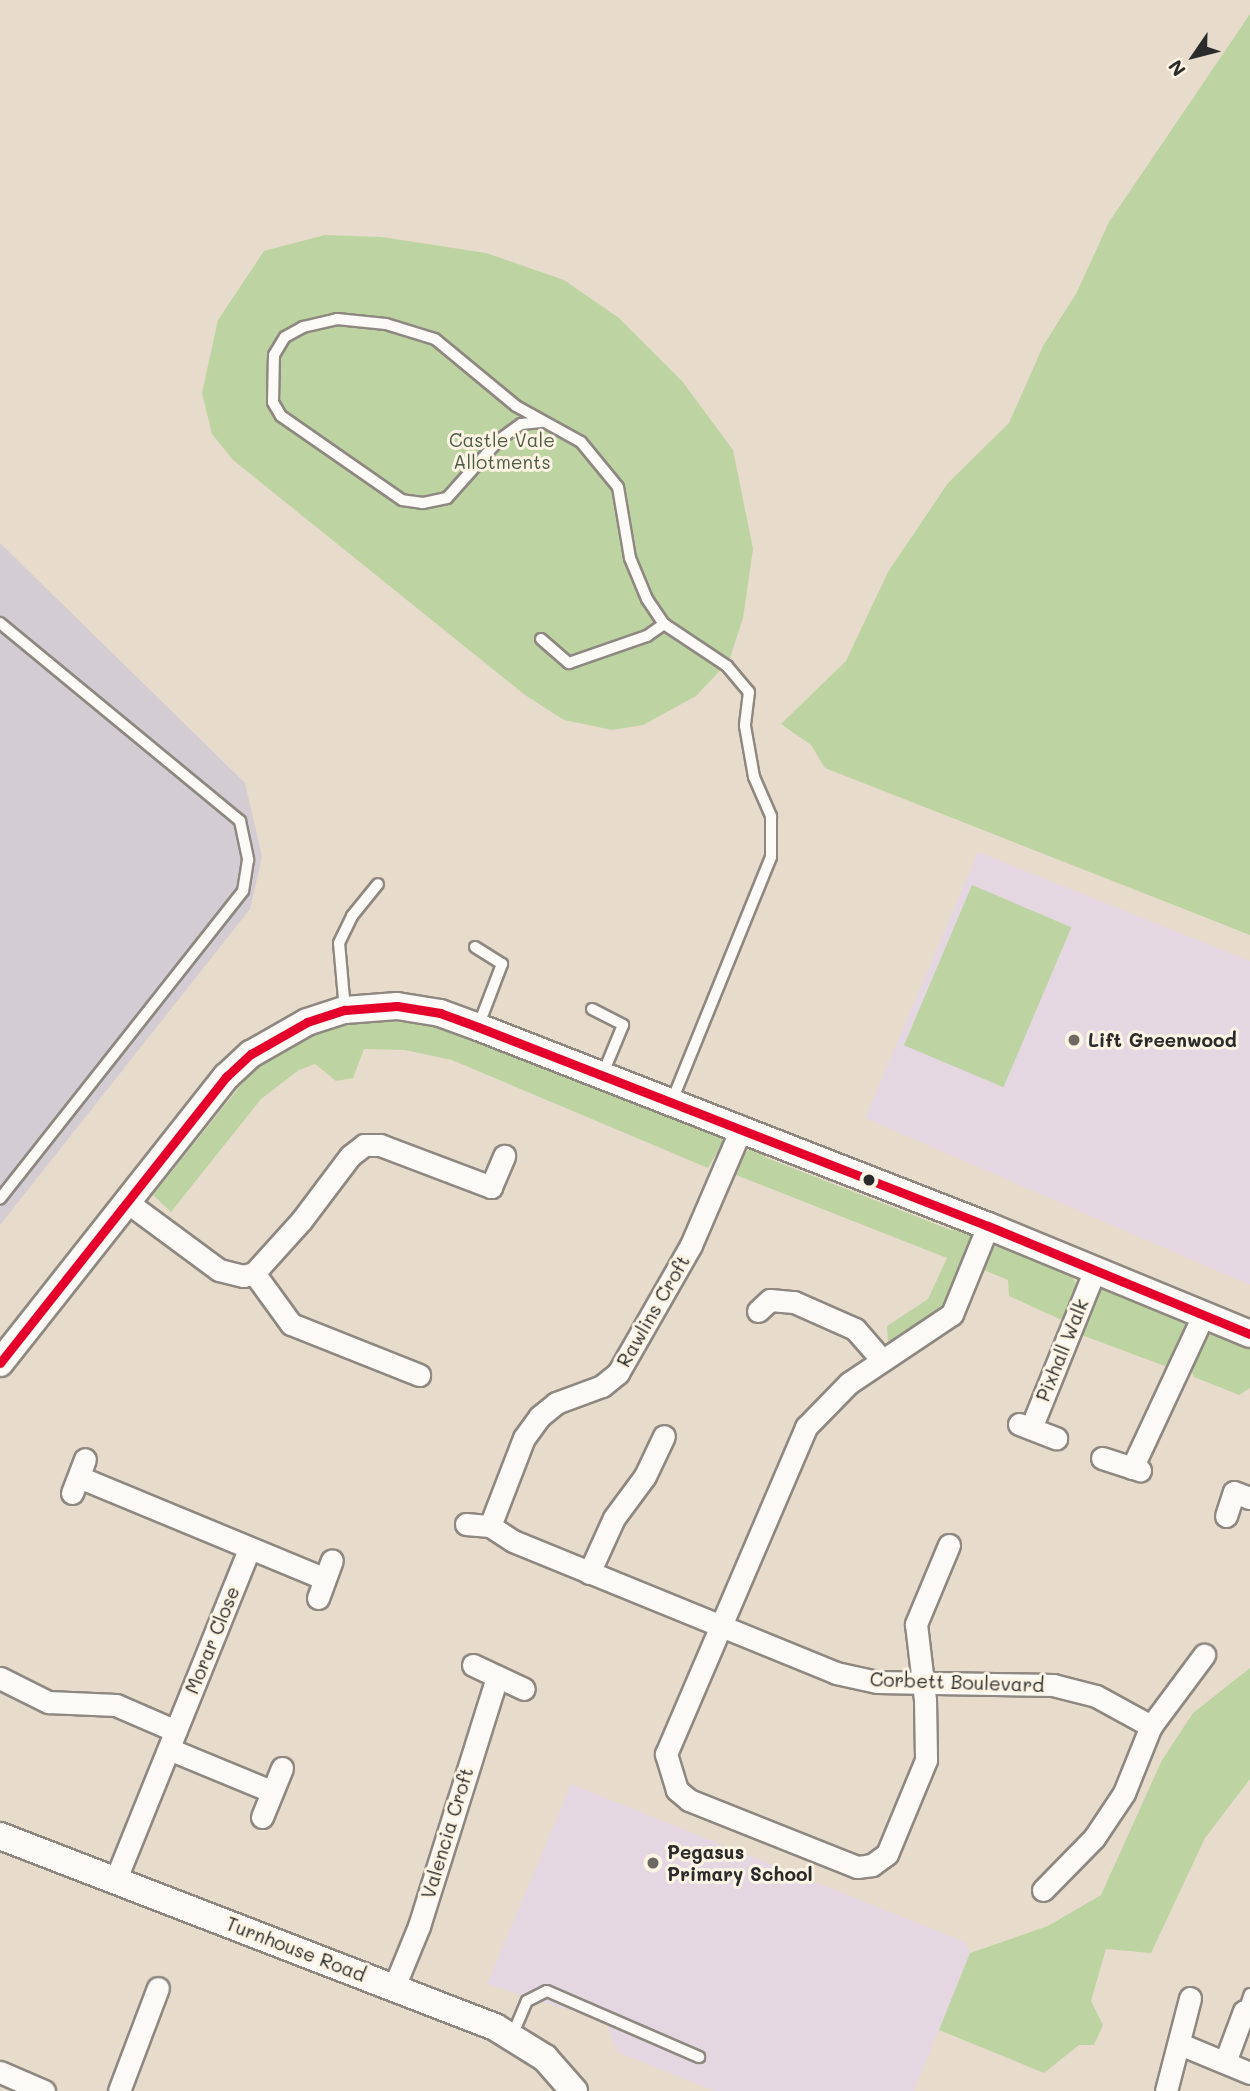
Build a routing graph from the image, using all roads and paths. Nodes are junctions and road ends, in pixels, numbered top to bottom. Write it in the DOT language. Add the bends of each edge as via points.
graph roads {
  1 [pos="541,422"];
  2 [pos="0,622"];
  3 [pos="664,624"];
  4 [pos="541,639"];
  5 [pos="377,884"];
  6 [pos="475,947"];
  7 [pos="592,1009"];
  8 [pos="345,1010"];
  9 [pos="478,1027"];
  10 [pos="602,1076"];
  11 [pos="671,1104"];
  12 [pos="740,1131"];
  13 [pos="504,1156"];
  14 [pos="0,1199"];
  15 [pos="127,1202"];
  16 [pos="988,1226"];
  17 [pos="1094,1272"];
  18 [pos="254,1273"];
  19 [pos="758,1311"];
  20 [pos="1203,1316"];
  21 [pos="1250,1334"];
  22 [pos="881,1359"];
  23 [pos="0,1363"];
  24 [pos="419,1375"];
  25 [pos="664,1436"];
  26 [pos="1055,1438"];
  27 [pos="1102,1458"];
  28 [pos="79,1476"];
  29 [pos="1250,1498"];
  30 [pos="1226,1516"];
  31 [pos="466,1524"];
  32 [pos="490,1526"];
  33 [pos="949,1545"];
  34 [pos="249,1550"];
  35 [pos="589,1573"];
  36 [pos="325,1579"];
  37 [pos="720,1628"];
  38 [pos="1204,1655"];
  39 [pos="473,1665"];
  40 [pos="497,1677"];
  41 [pos="0,1678"];
  42 [pos="921,1683"];
  43 [pos="524,1689"];
  44 [pos="1151,1726"];
  45 [pos="173,1740"];
  46 [pos="282,1768"];
  47 [pos="271,1791"];
  48 [pos="262,1817"];
  49 [pos="0,1836"];
  50 [pos="116,1881"];
  51 [pos="1043,1890"];
  52 [pos="394,1987"];
  53 [pos="158,1988"];
  54 [pos="1190,1998"];
  55 [pos="1247,2003"];
  56 [pos="512,2036"];
  57 [pos="1180,2044"];
  58 [pos="699,2057"];
  59 [pos="1225,2062"];
  60 [pos="0,2072"];
  61 [pos="1250,2073"];
  62 [pos="44,2091"];
  63 [pos="119,2091"];
  64 [pos="574,2091"];
  65 [pos="1167,2091"];
  1 -- 1 [label="lane" via="435,339 386,324 337,319 303,327 285,337 274,355 273,402 281,416 402,500 423,503 447,498 498,441 521,425"];
  1 -- 3 [label="lane" via="581,442 618,487 630,558 647,599"];
  2 -- 14 [label="lane" via="240,821 248,860 243,891"];
  3 -- 4 [label="lane" via="647,636 569,663"];
  3 -- 11 [label="lane" via="727,666 749,692 746,726 754,777 774,835 771,857"];
  5 -- 8 [label="lane" via="352,916 339,943"];
  6 -- 9 [label="lane" via="502,964"];
  7 -- 10 [label="lane" via="623,1025"];
  8 -- 9 [label="street" via="397,1006 440,1013"];
  8 -- 15 [label="street" via="307,1022 251,1054 226,1077"];
  9 -- 10 [label="street"];
  10 -- 11 [label="street"];
  11 -- 12 [label="street"];
  12 -- 16 [label="street"];
  12 -- 32 [label="street, Rawlins Croft" via="691,1245 625,1362 602,1386 556,1403 539,1417 524,1438"];
  13 -- 18 [label="street" via="491,1187 380,1145 364,1145"];
  15 -- 18 [label="street" via="219,1270 243,1276"];
  15 -- 23 [label="street"];
  16 -- 17 [label="street"];
  16 -- 22 [label="street" via="952,1314"];
  17 -- 20 [label="street"];
  17 -- 26 [label="street, Pixhall Walk" via="1024,1426"];
  18 -- 24 [label="street" via="291,1324"];
  19 -- 22 [label="street" via="770,1300 794,1302 855,1329"];
  20 -- 21 [label="street"];
  20 -- 27 [label="street" via="1136,1469"];
  22 -- 37 [label="street" via="806,1427"];
  25 -- 35 [label="street" via="645,1476 614,1518"];
  28 -- 34 [label="street"];
  29 -- 30 [label="street" via="1234,1492"];
  31 -- 32 [label="street"];
  32 -- 35 [label="street, Corbett Boulevard" via="513,1541"];
  33 -- 42 [label="street" via="917,1616"];
  34 -- 36 [label="street"];
  34 -- 45 [label="street, Morar Close"];
  35 -- 37 [label="street, Corbett Boulevard"];
  37 -- 42 [label="street, Corbett Boulevard" via="836,1673 877,1682"];
  37 -- 42 [label="street" via="666,1754 677,1790 689,1800 857,1867 872,1865 887,1854 926,1760"];
  38 -- 44 [label="street"];
  39 -- 40 [label="street"];
  40 -- 43 [label="street"];
  40 -- 52 [label="street, Valencia Croft" via="419,1926"];
  41 -- 45 [label="street" via="48,1702 116,1705"];
  42 -- 44 [label="street, Corbett Boulevard" via="1053,1685 1096,1696"];
  44 -- 51 [label="street" via="1124,1793 1094,1838"];
  45 -- 47 [label="street"];
  45 -- 50 [label="street, Morar Close"];
  46 -- 47 [label="street"];
  47 -- 48 [label="street"];
  49 -- 50 [label="street, Turnhouse Road"];
  50 -- 52 [label="street, Turnhouse Road"];
  52 -- 56 [label="street, Turnhouse Road"];
  53 -- 63 [label="street"];
  54 -- 57 [label="street"];
  55 -- 59 [label="street"];
  56 -- 58 [label="lane" via="527,2001 547,1991"];
  56 -- 64 [label="street, Turnhouse Road" via="545,2058"];
  57 -- 59 [label="street"];
  57 -- 65 [label="street"];
  59 -- 61 [label="street"];
  60 -- 62 [label="street"];
}
